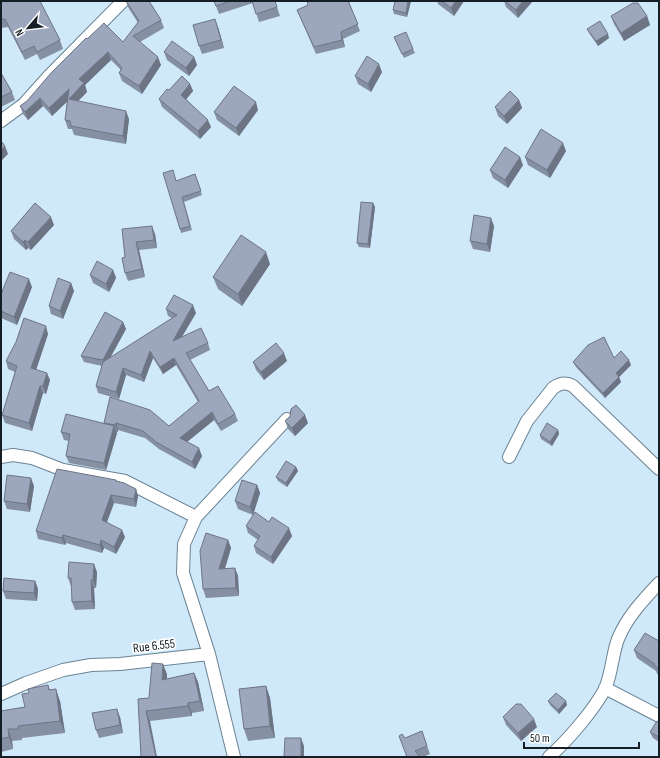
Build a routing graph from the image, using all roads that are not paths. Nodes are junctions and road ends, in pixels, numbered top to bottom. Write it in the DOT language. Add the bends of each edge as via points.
graph roads {
  1 [pos="122,1"];
  2 [pos="1,122"];
  3 [pos="288,419"];
  4 [pos="1,457"];
  5 [pos="509,457"];
  6 [pos="659,469"];
  7 [pos="196,517"];
  8 [pos="659,583"];
  9 [pos="209,654"];
  10 [pos="605,688"];
  11 [pos="1,694"];
  12 [pos="659,716"];
  13 [pos="234,757"];
  14 [pos="549,757"];
  1 -- 2 [label="street" via="24,104"];
  3 -- 7 [label="street"];
  4 -- 7 [label="street" via="12,455 32,458 63,470 124,481"];
  5 -- 6 [label="street" via="527,421 554,388 565,383 574,386"];
  7 -- 9 [label="street" via="184,544 183,573"];
  8 -- 10 [label="street" via="630,615 621,632"];
  9 -- 11 [label="street, Rue 6.555" via="63,670"];
  9 -- 13 [label="street"];
  10 -- 12 [label="street"];
  10 -- 14 [label="street" via="584,719"];
}
